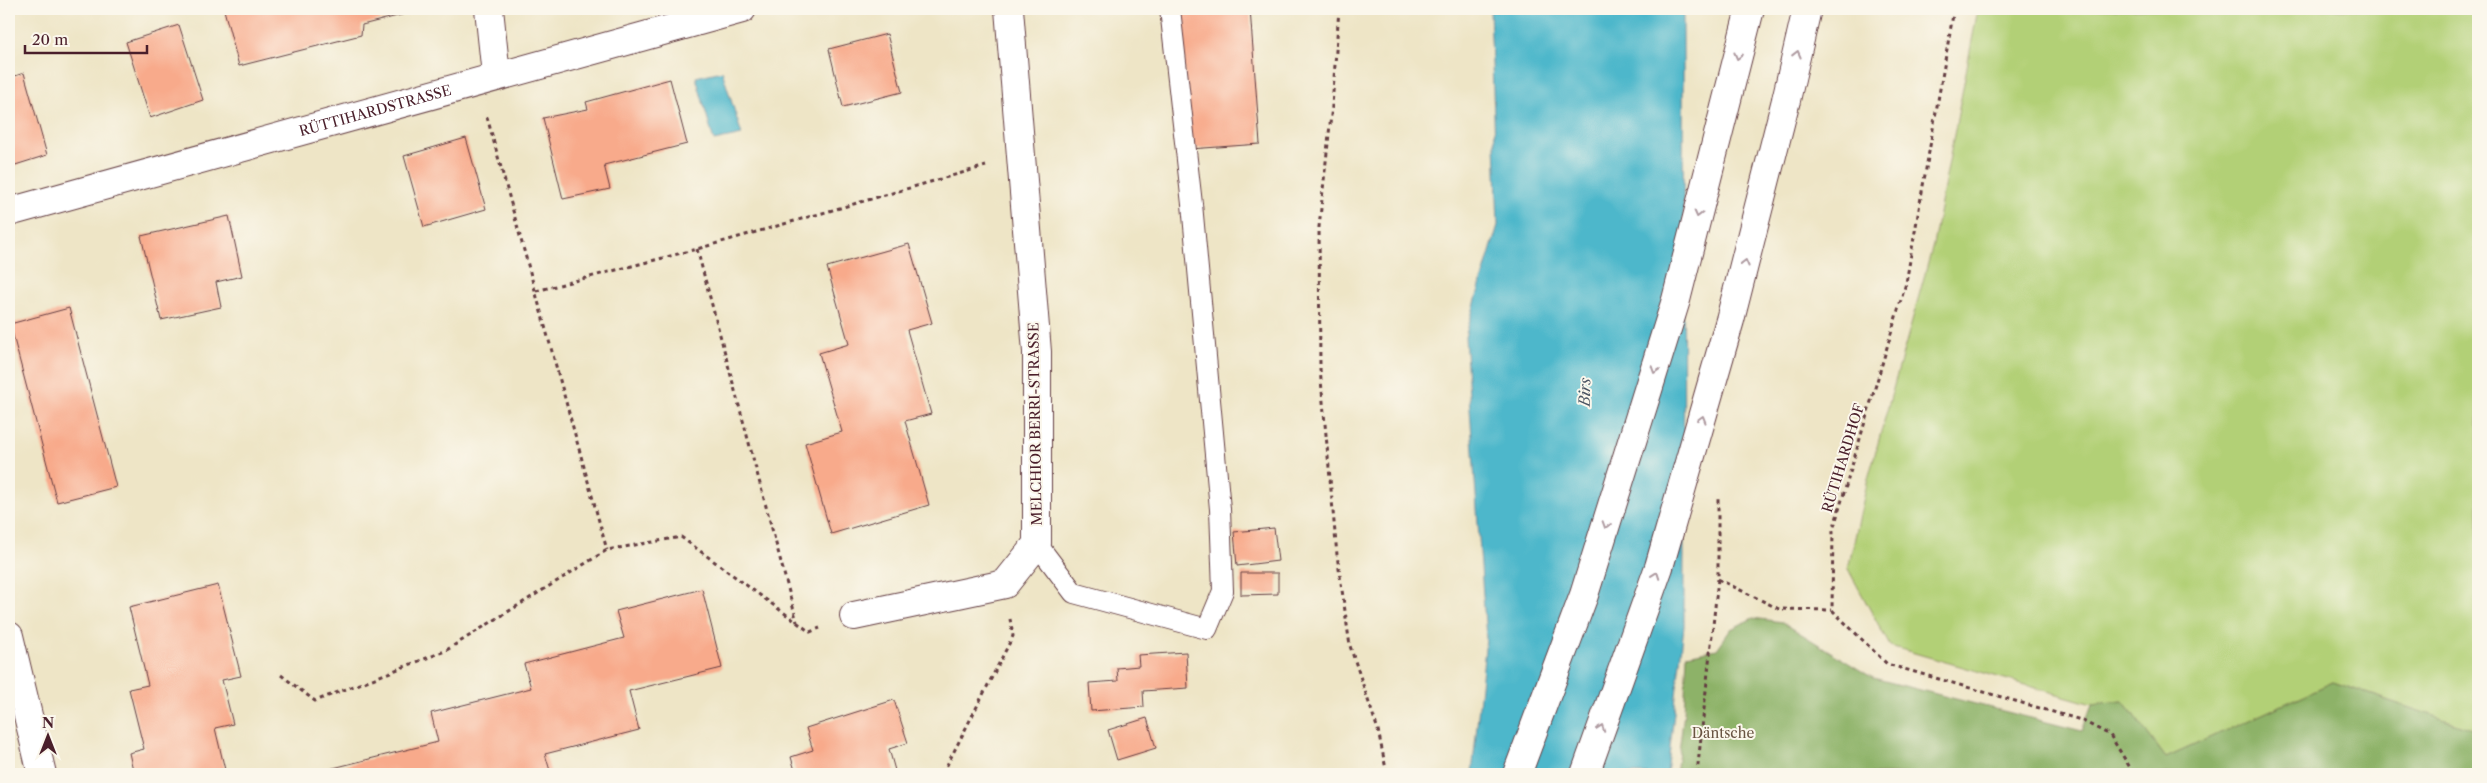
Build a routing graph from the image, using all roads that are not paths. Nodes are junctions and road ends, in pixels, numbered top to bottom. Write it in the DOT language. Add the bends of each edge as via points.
graph roads {
  1 [pos="490,9"];
  2 [pos="742,9"];
  3 [pos="1009,9"];
  4 [pos="1170,9"];
  5 [pos="1750,9"];
  6 [pos="1808,9"];
  7 [pos="486,78"];
  8 [pos="9,212"];
  9 [pos="1037,544"];
  10 [pos="854,616"];
  11 [pos="9,636"];
  12 [pos="42,774"];
  13 [pos="1517,774"];
  14 [pos="1585,774"];
  1 -- 7 [label="main road"];
  2 -- 7 [label="main road, RÜTTIHARDSTRASSE"];
  3 -- 9 [label="main road, MELCHIOR BERRI-STRASSE" via="1037,352"];
  4 -- 9 [label="lane" via="1212,417 1224,591 1207,629 1074,592"];
  5 -- 13 [label="main road, one-way, bridge" via="1676,300 1584,595"];
  14 -- 6 [label="main road, one-way, bridge" via="1659,567 1730,320"];
  7 -- 8 [label="main road, RÜTTIHARDSTRASSE"];
  9 -- 10 [label="main road, MELCHIOR BERRI-STRASSE" via="1005,584"];
  11 -- 12 [label="main road"];
}
